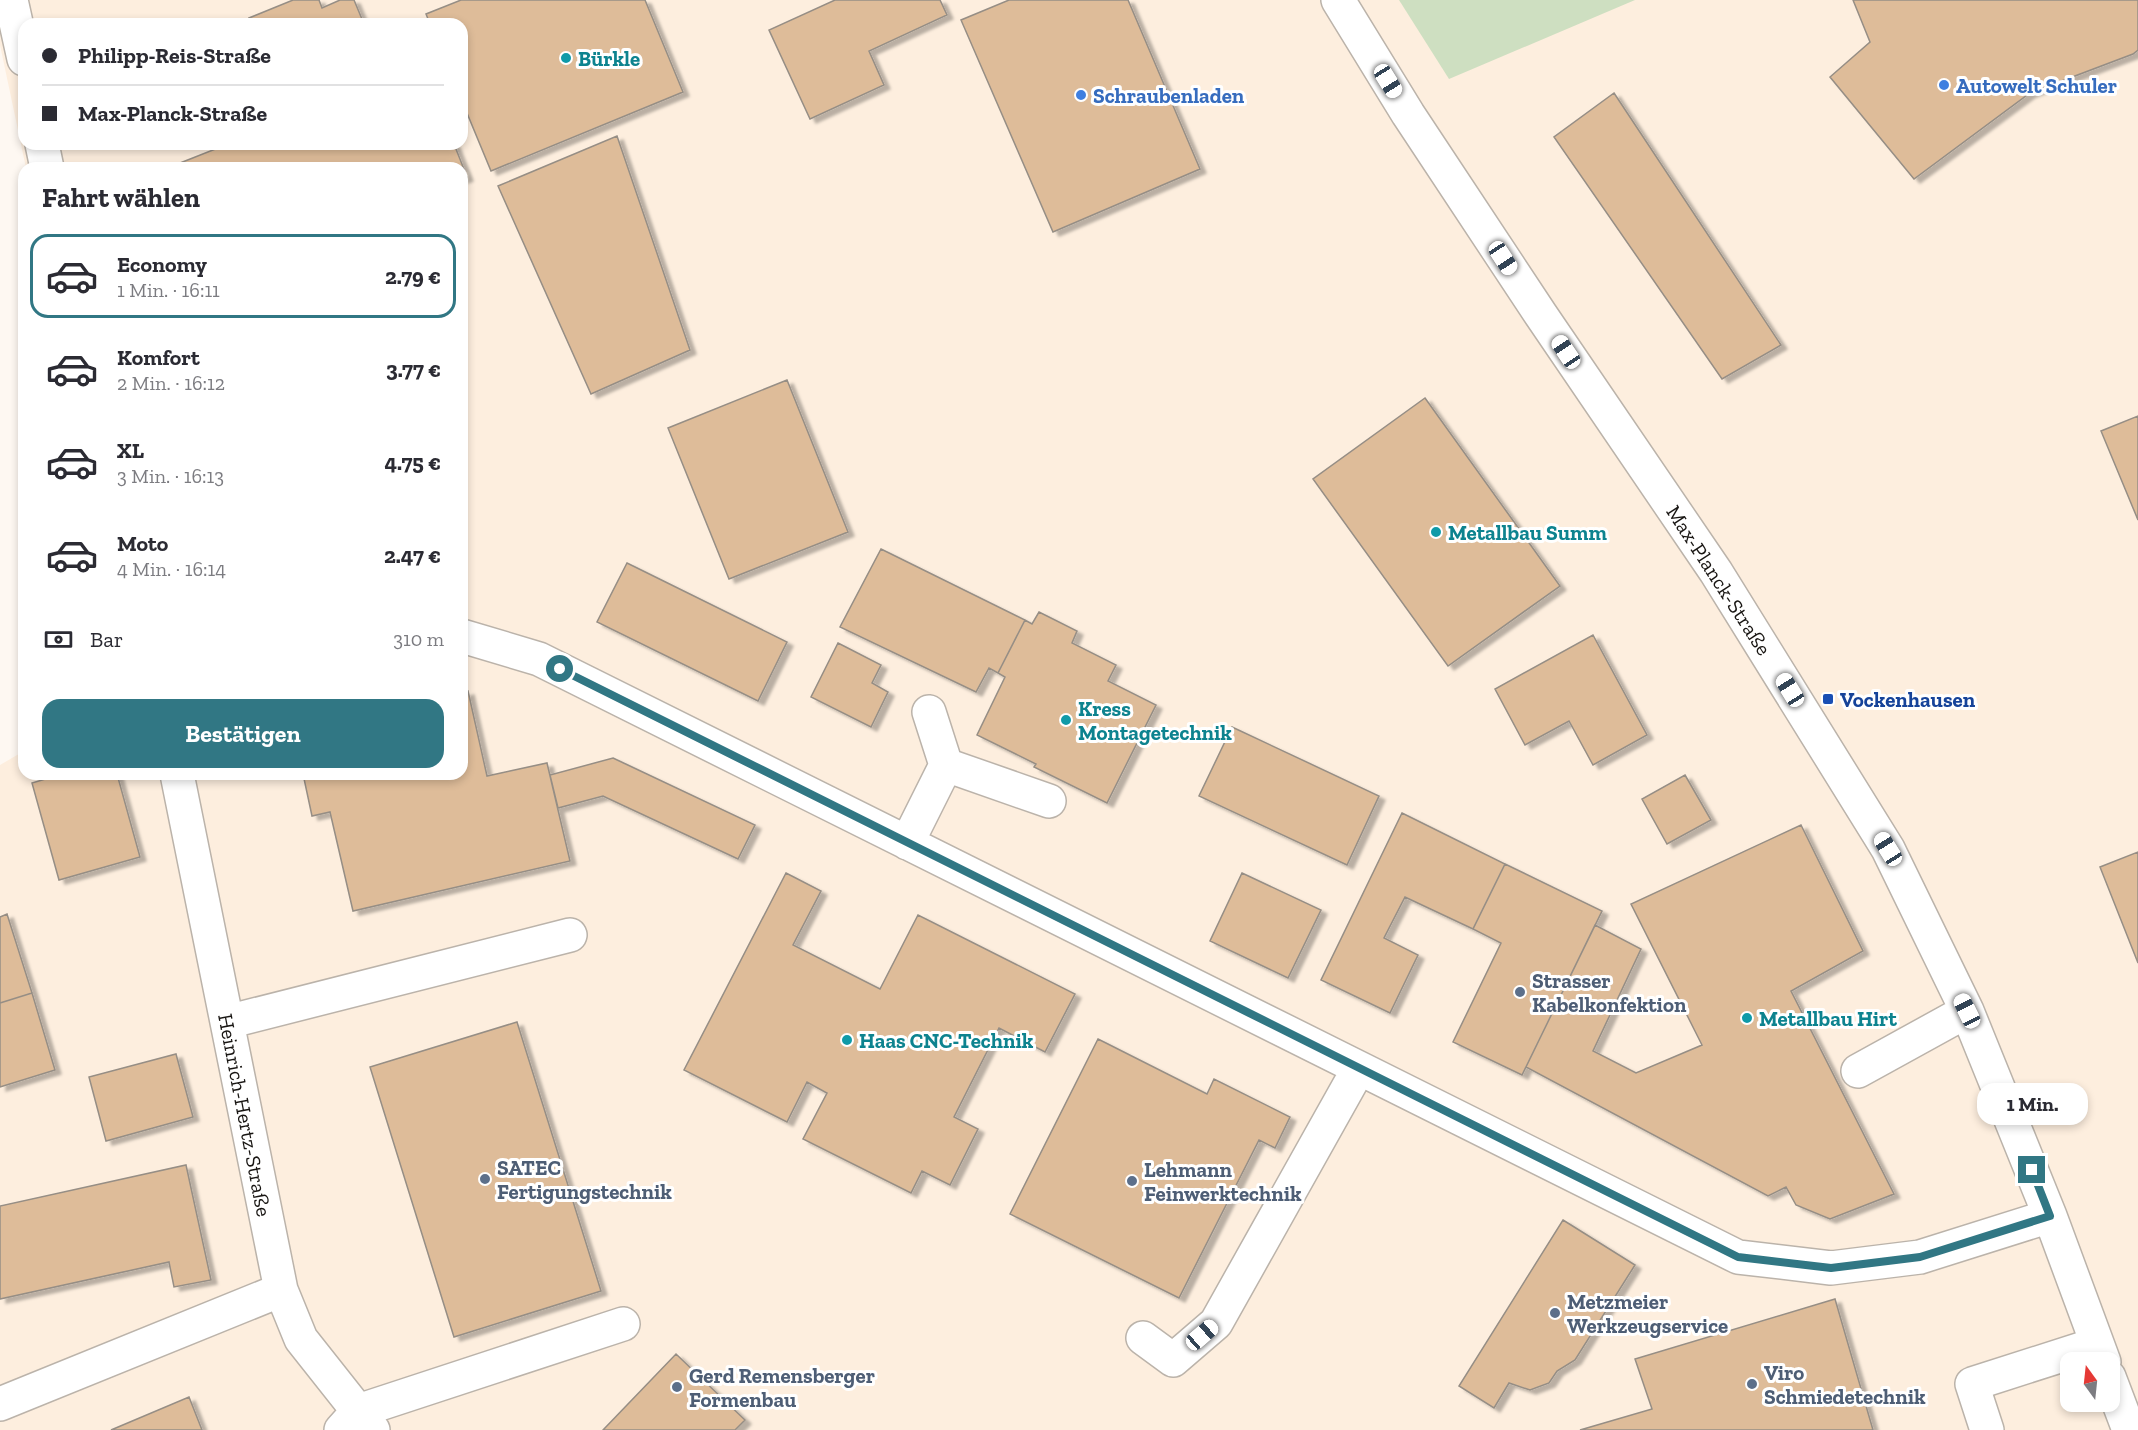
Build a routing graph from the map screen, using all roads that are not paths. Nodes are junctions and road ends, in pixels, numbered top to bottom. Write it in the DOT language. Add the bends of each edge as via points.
graph roads {
  1 [pos="11,0"];
  2 [pos="1338,0"];
  3 [pos="18,32"];
  4 [pos="468,638"];
  5 [pos="929,712"];
  6 [pos="946,765"];
  7 [pos="178,780"];
  8 [pos="1049,801"];
  9 [pos="907,843"];
  10 [pos="570,935"];
  11 [pos="1967,1011"];
  12 [pos="227,1022"];
  13 [pos="1359,1068"];
  14 [pos="1858,1071"];
  15 [pos="2050,1216"];
  16 [pos="280,1290"];
  17 [pos="623,1324"];
  18 [pos="1143,1338"];
  19 [pos="2100,1352"];
  20 [pos="2060,1363"];
  21 [pos="0,1404"];
  22 [pos="2120,1406"];
  23 [pos="357,1424"];
  24 [pos="1987,1430"];
  25 [pos="2129,1430"];
  1 -- 3 [label="street"];
  2 -- 11 [label="street, Max-Planck-Straße" via="1534,305 1716,572 1858,799 1888,849"];
  4 -- 9 [label="street" via="539,659"];
  5 -- 6 [label="street"];
  6 -- 8 [label="street"];
  6 -- 9 [label="street"];
  7 -- 12 [label="street, Heinrich-Hertz-Straße"];
  9 -- 13 [label="street"];
  10 -- 12 [label="street"];
  11 -- 14 [label="street"];
  11 -- 15 [label="street, Max-Planck-Straße"];
  12 -- 16 [label="street, Heinrich-Hertz-Straße"];
  13 -- 15 [label="street" via="1738,1257 1831,1268 1920,1257"];
  13 -- 18 [label="street" via="1216,1323 1173,1360"];
  15 -- 19 [label="street, Max-Planck-Straße"];
  16 -- 21 [label="street"];
  16 -- 23 [label="street, Heinrich-Hertz-Straße" via="301,1339"];
  17 -- 23 [label="street"];
  20 -- 24 [label="street" via="1972,1384"];
  22 -- 25 [label="street"];
}
